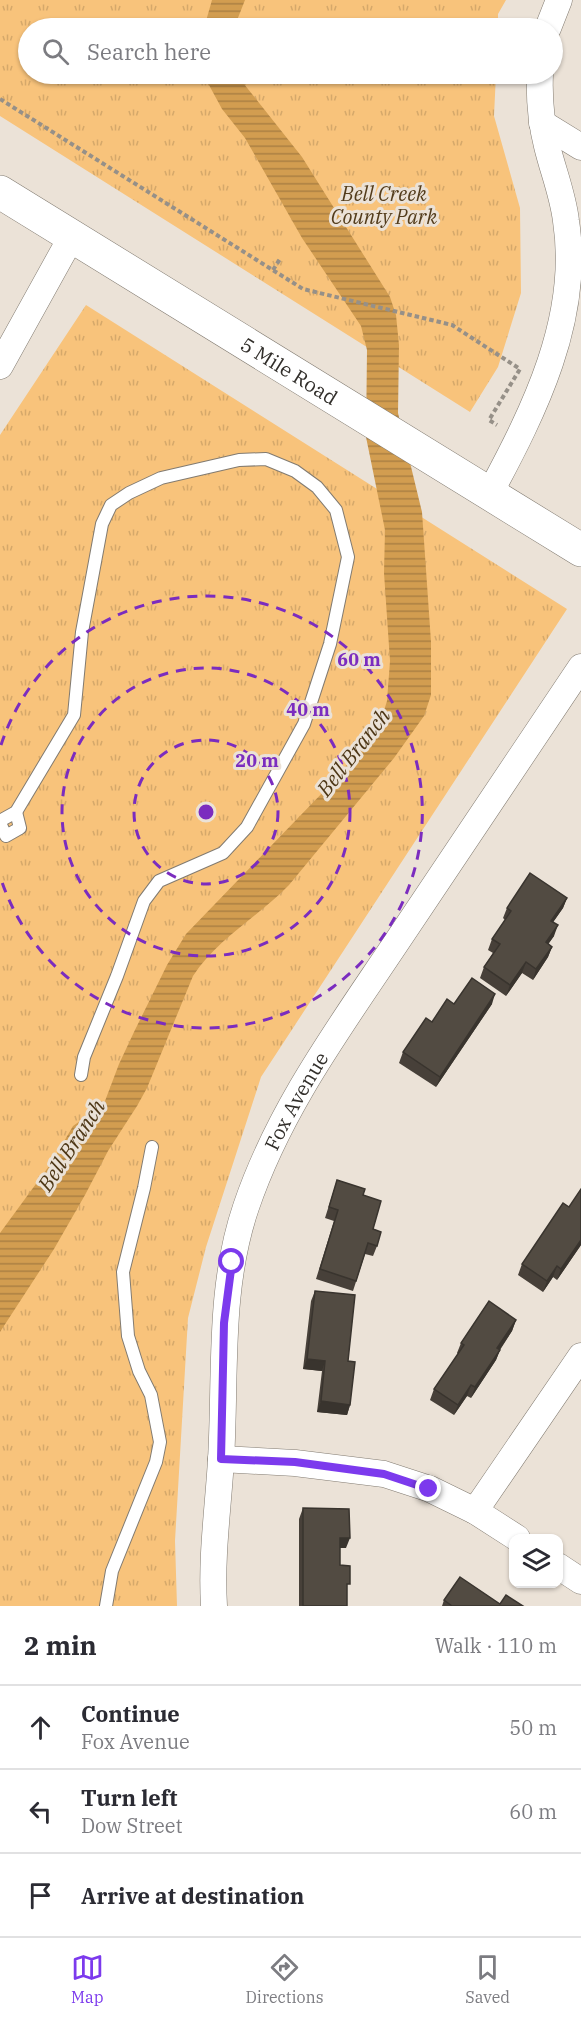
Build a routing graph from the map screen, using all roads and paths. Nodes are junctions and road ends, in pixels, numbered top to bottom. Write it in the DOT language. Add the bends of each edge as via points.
graph roads {
  1 [pos="559,0"];
  2 [pos="552,18"];
  3 [pos="539,84"];
  4 [pos="0,99"];
  5 [pos="542,123"];
  6 [pos="581,147"];
  7 [pos="0,192"];
  8 [pos="72,236"];
  9 [pos="280,259"];
  10 [pos="273,270"];
  11 [pos="0,366"];
  12 [pos="503,429"];
  13 [pos="490,494"];
  14 [pos="581,549"];
  15 [pos="581,667"];
  16 [pos="0,822"];
  17 [pos="81,1075"];
  18 [pos="152,1147"];
  19 [pos="581,1356"];
  20 [pos="221,1459"];
  21 [pos="475,1511"];
  22 [pos="510,1534"];
  23 [pos="563,1569"];
  24 [pos="581,1581"];
  25 [pos="106,1606"];
  26 [pos="214,1606"];
  1 -- 2 [label="street"];
  3 -- 5 [label="street"];
  4 -- 10 [label="path"];
  5 -- 6 [label="street"];
  5 -- 13 [label="street" via="567,223 566,296 556,346 540,392"];
  7 -- 8 [label="main road, 5 Mile Road"];
  8 -- 11 [label="street"];
  8 -- 13 [label="main road, 5 Mile Road"];
  9 -- 10 [label="path"];
  10 -- 12 [label="path" via="303,289 452,325 520,369 489,420"];
  13 -- 14 [label="main road, 5 Mile Road"];
  15 -- 20 [label="street, Fox Avenue" via="341,1025 276,1135 245,1209 232,1262 224,1323"];
  16 -- 17 [label="lane" via="6,836 20,828 16,812 74,715 82,632 102,524 111,505 161,478 239,460 266,459 295,471 317,487 336,510 348,557 330,644 304,724 247,827 223,854 159,881 144,901"];
  18 -- 25 [label="lane" via="123,1272 129,1336 151,1395 160,1442 156,1462 112,1571"];
  19 -- 21 [label="street"];
  20 -- 21 [label="street" via="295,1462 384,1474 429,1489"];
  20 -- 26 [label="street, Fox Avenue" via="212,1573"];
  21 -- 22 [label="street"];
  23 -- 24 [label="street"];
}
